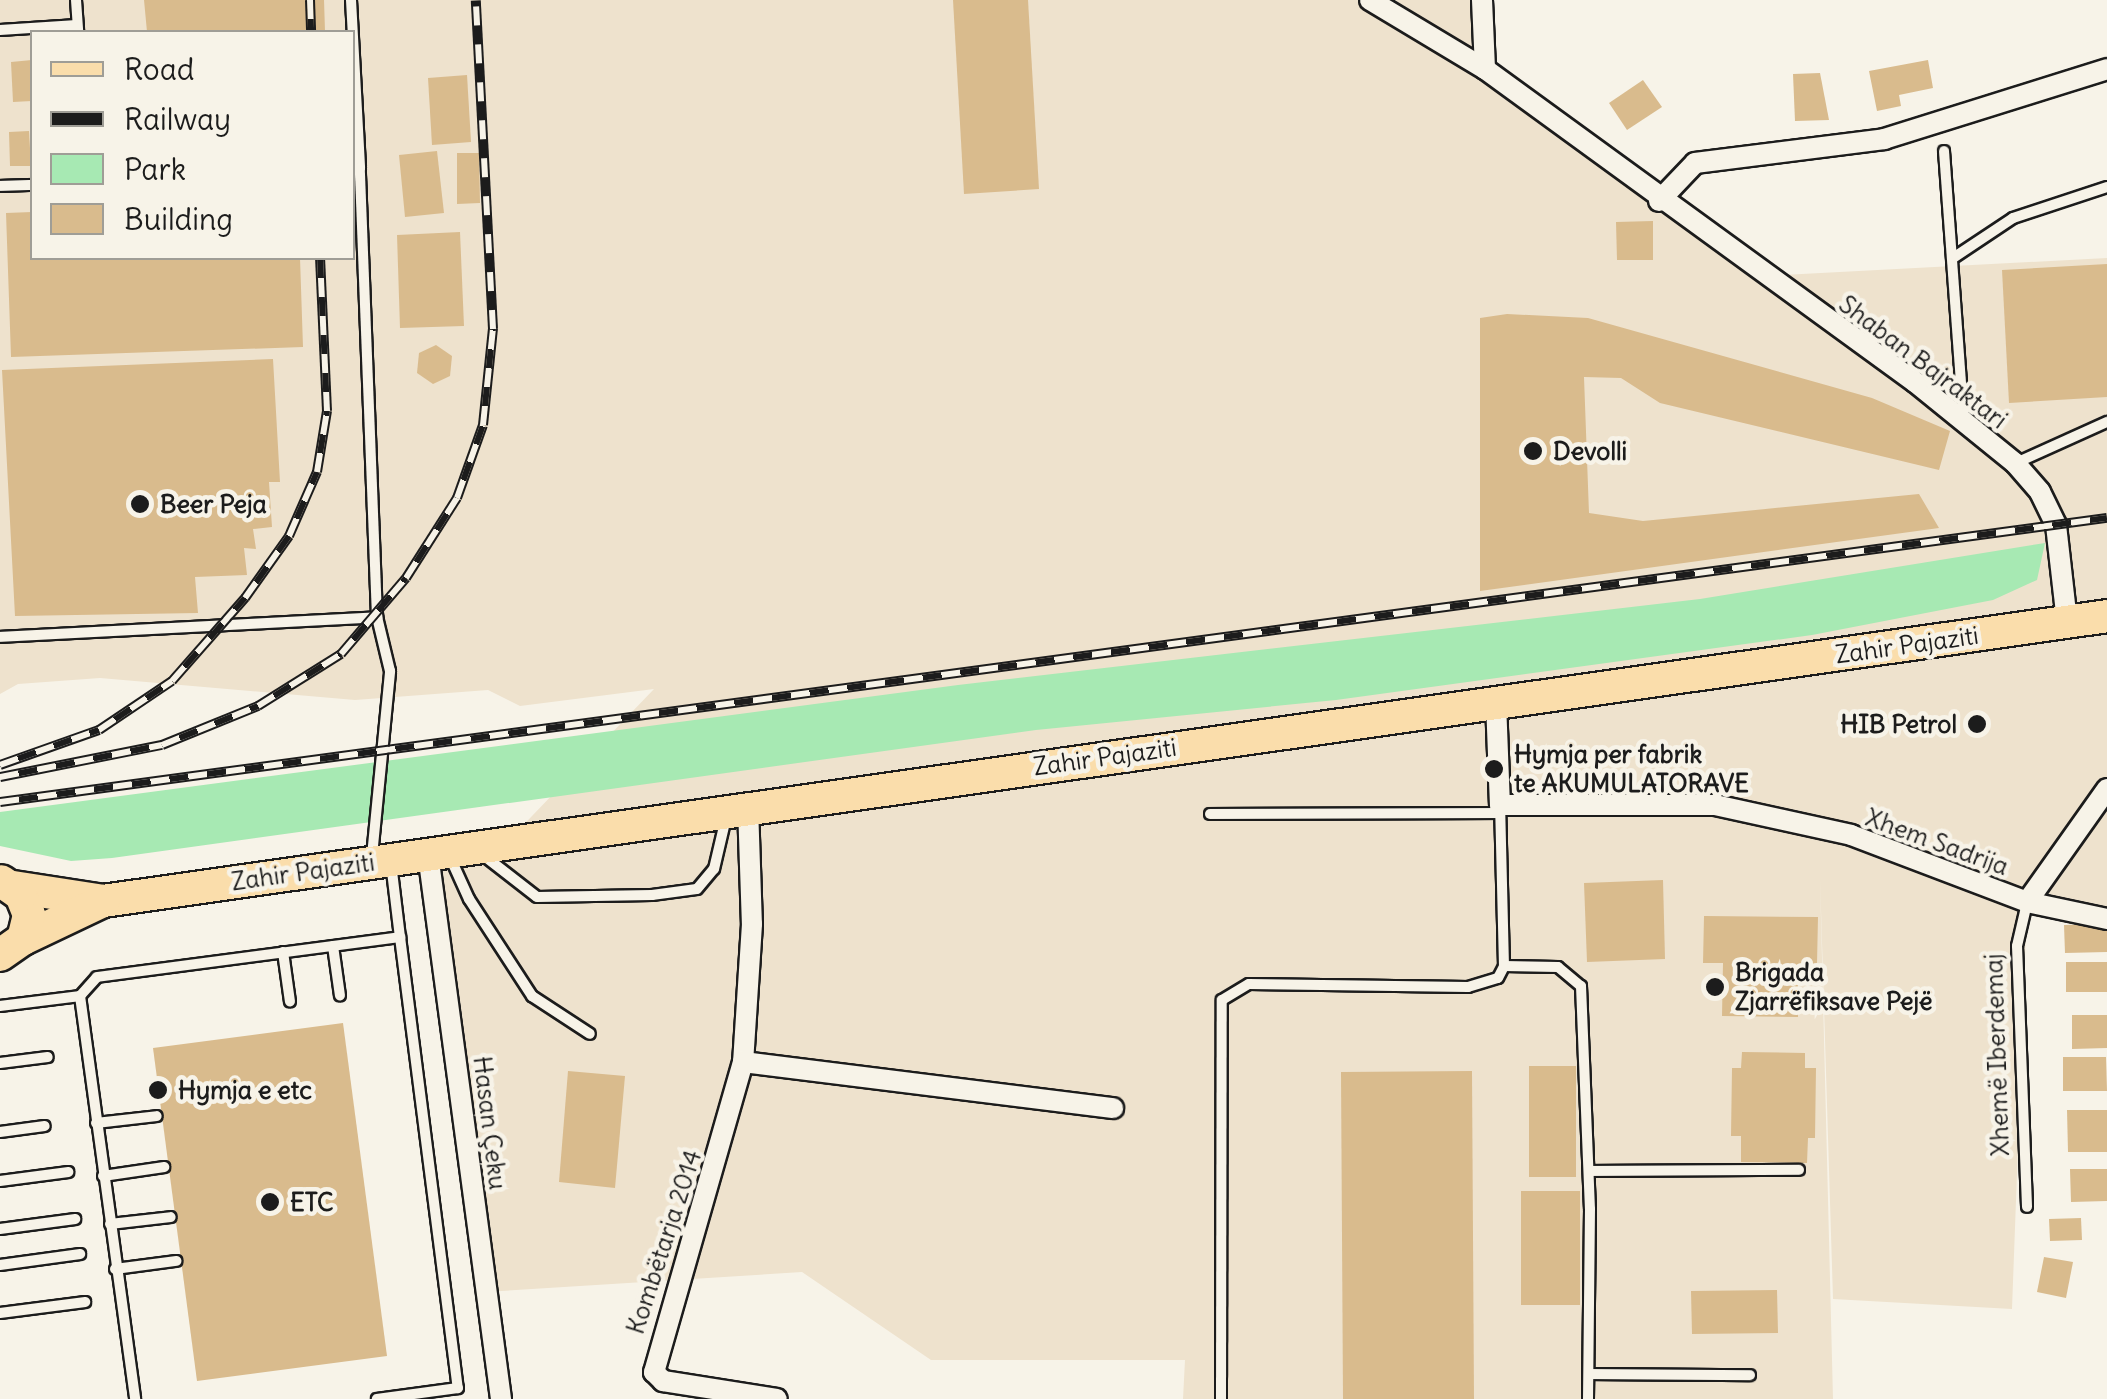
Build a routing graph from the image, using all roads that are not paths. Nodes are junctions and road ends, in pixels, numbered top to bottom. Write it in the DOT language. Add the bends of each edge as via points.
graph roads {
  1 [pos="76,0"];
  2 [pos="351,0"];
  3 [pos="1370,0"];
  4 [pos="1482,0"];
  5 [pos="78,29"];
  6 [pos="0,30"];
  7 [pos="352,30"];
  8 [pos="1484,69"];
  9 [pos="2107,69"];
  10 [pos="355,134"];
  11 [pos="1944,151"];
  12 [pos="356,168"];
  13 [pos="30,185"];
  14 [pos="0,186"];
  15 [pos="2107,187"];
  16 [pos="1659,201"];
  17 [pos="1953,258"];
  18 [pos="1964,422"];
  19 [pos="2107,422"];
  20 [pos="2015,463"];
  21 [pos="2107,616"];
  22 [pos="377,617"];
  23 [pos="2067,622"];
  24 [pos="0,637"];
  25 [pos="1496,702"];
  26 [pos="2107,790"];
  27 [pos="738,808"];
  28 [pos="1500,809"];
  29 [pos="1210,814"];
  30 [pos="450,851"];
  31 [pos="381,861"];
  32 [pos="7,884"];
  33 [pos="103,901"];
  34 [pos="2027,902"];
  35 [pos="2107,919"];
  36 [pos="400,937"];
  37 [pos="334,946"];
  38 [pos="11,947"];
  39 [pos="283,952"];
  40 [pos="1504,966"];
  41 [pos="80,996"];
  42 [pos="340,996"];
  43 [pos="0,997"];
  44 [pos="290,1002"];
  45 [pos="1,1006"];
  46 [pos="590,1034"];
  47 [pos="48,1056"];
  48 [pos="743,1062"];
  49 [pos="0,1063"];
  50 [pos="1114,1108"];
  51 [pos="158,1116"];
  52 [pos="96,1123"];
  53 [pos="44,1126"];
  54 [pos="0,1132"];
  55 [pos="164,1168"];
  56 [pos="1799,1170"];
  57 [pos="1589,1171"];
  58 [pos="68,1172"];
  59 [pos="103,1176"];
  60 [pos="0,1182"];
  61 [pos="2027,1207"];
  62 [pos="171,1217"];
  63 [pos="75,1219"];
  64 [pos="110,1224"];
  65 [pos="0,1229"];
  66 [pos="80,1254"];
  67 [pos="176,1261"];
  68 [pos="0,1265"];
  69 [pos="115,1268"];
  70 [pos="85,1302"];
  71 [pos="0,1313"];
  72 [pos="1590,1374"];
  73 [pos="1750,1375"];
  74 [pos="135,1399"];
  75 [pos="376,1399"];
  76 [pos="501,1399"];
  77 [pos="777,1399"];
  78 [pos="1221,1399"];
  79 [pos="1588,1399"];
  1 -- 5 [label="lane"];
  2 -- 7 [label="lane"];
  3 -- 8 [label="street, Shaban Bajraktari"];
  4 -- 8 [label="street"];
  5 -- 6 [label="lane"];
  8 -- 16 [label="street, Shaban Bajraktari"];
  9 -- 16 [label="street" via="1884,139 1695,163"];
  10 -- 12 [label="lane"];
  11 -- 17 [label="lane"];
  12 -- 22 [label="lane"];
  13 -- 14 [label="lane"];
  15 -- 17 [label="lane" via="2013,218"];
  16 -- 18 [label="street, Shaban Bajraktari"];
  17 -- 18 [label="lane"];
  18 -- 20 [label="street, Shaban Bajraktari"];
  19 -- 20 [label="lane"];
  20 -- 23 [label="street, Shaban Bajraktari" via="2056,525"];
  21 -- 23 [label="main road, Zahir Pajaziti"];
  22 -- 24 [label="lane"];
  22 -- 31 [label="lane" via="390,671"];
  23 -- 25 [label="main road, Zahir Pajaziti"];
  25 -- 27 [label="main road, Zahir Pajaziti"];
  25 -- 28 [label="street"];
  26 -- 34 [label="street, Xhemë Iberdemaj"];
  27 -- 30 [label="main road, Zahir Pajaziti"];
  27 -- 30 [label="lane" via="714,870 697,888 652,895 537,896"];
  27 -- 48 [label="street, Kombëtarja 2014" via="752,924"];
  28 -- 29 [label="lane"];
  28 -- 34 [label="street, Xhem Sadrija" via="1716,806 1899,851"];
  28 -- 40 [label="lane"];
  30 -- 31 [label="main road, Zahir Pajaziti"];
  30 -- 46 [label="lane" via="469,899 532,996"];
  30 -- 76 [label="street, Hasan Çeku"];
  31 -- 33 [label="main road, Zahir Pajaziti"];
  31 -- 36 [label="lane"];
  32 -- 33 [label="main road, Zahir Pajaziti"];
  32 -- 38 [label="main road" via="29,915"];
  33 -- 38 [label="main road, Zahir Pajaziti"];
  34 -- 35 [label="street"];
  34 -- 61 [label="lane, Xhemë Iberdemaj" via="2018,946"];
  36 -- 37 [label="lane"];
  36 -- 75 [label="lane" via="458,1388"];
  37 -- 39 [label="lane"];
  37 -- 42 [label="lane"];
  39 -- 41 [label="lane" via="97,977"];
  39 -- 44 [label="lane"];
  40 -- 57 [label="lane" via="1558,967 1581,986"];
  40 -- 78 [label="lane" via="1486,986 1249,984 1228,992 1220,1012"];
  41 -- 45 [label="lane"];
  41 -- 52 [label="lane"];
  43 -- 45 [label="lane"];
  47 -- 49 [label="lane"];
  48 -- 50 [label="street"];
  48 -- 77 [label="street, Kombëtarja 2014" via="654,1372 680,1385"];
  51 -- 52 [label="lane"];
  52 -- 59 [label="lane"];
  53 -- 54 [label="lane"];
  55 -- 59 [label="lane"];
  56 -- 57 [label="lane"];
  57 -- 72 [label="lane"];
  58 -- 60 [label="lane"];
  59 -- 64 [label="lane"];
  62 -- 64 [label="lane"];
  63 -- 65 [label="lane"];
  64 -- 69 [label="lane"];
  66 -- 68 [label="lane"];
  67 -- 69 [label="lane"];
  69 -- 74 [label="lane"];
  70 -- 71 [label="lane"];
  72 -- 73 [label="lane"];
  72 -- 79 [label="lane"];
}
